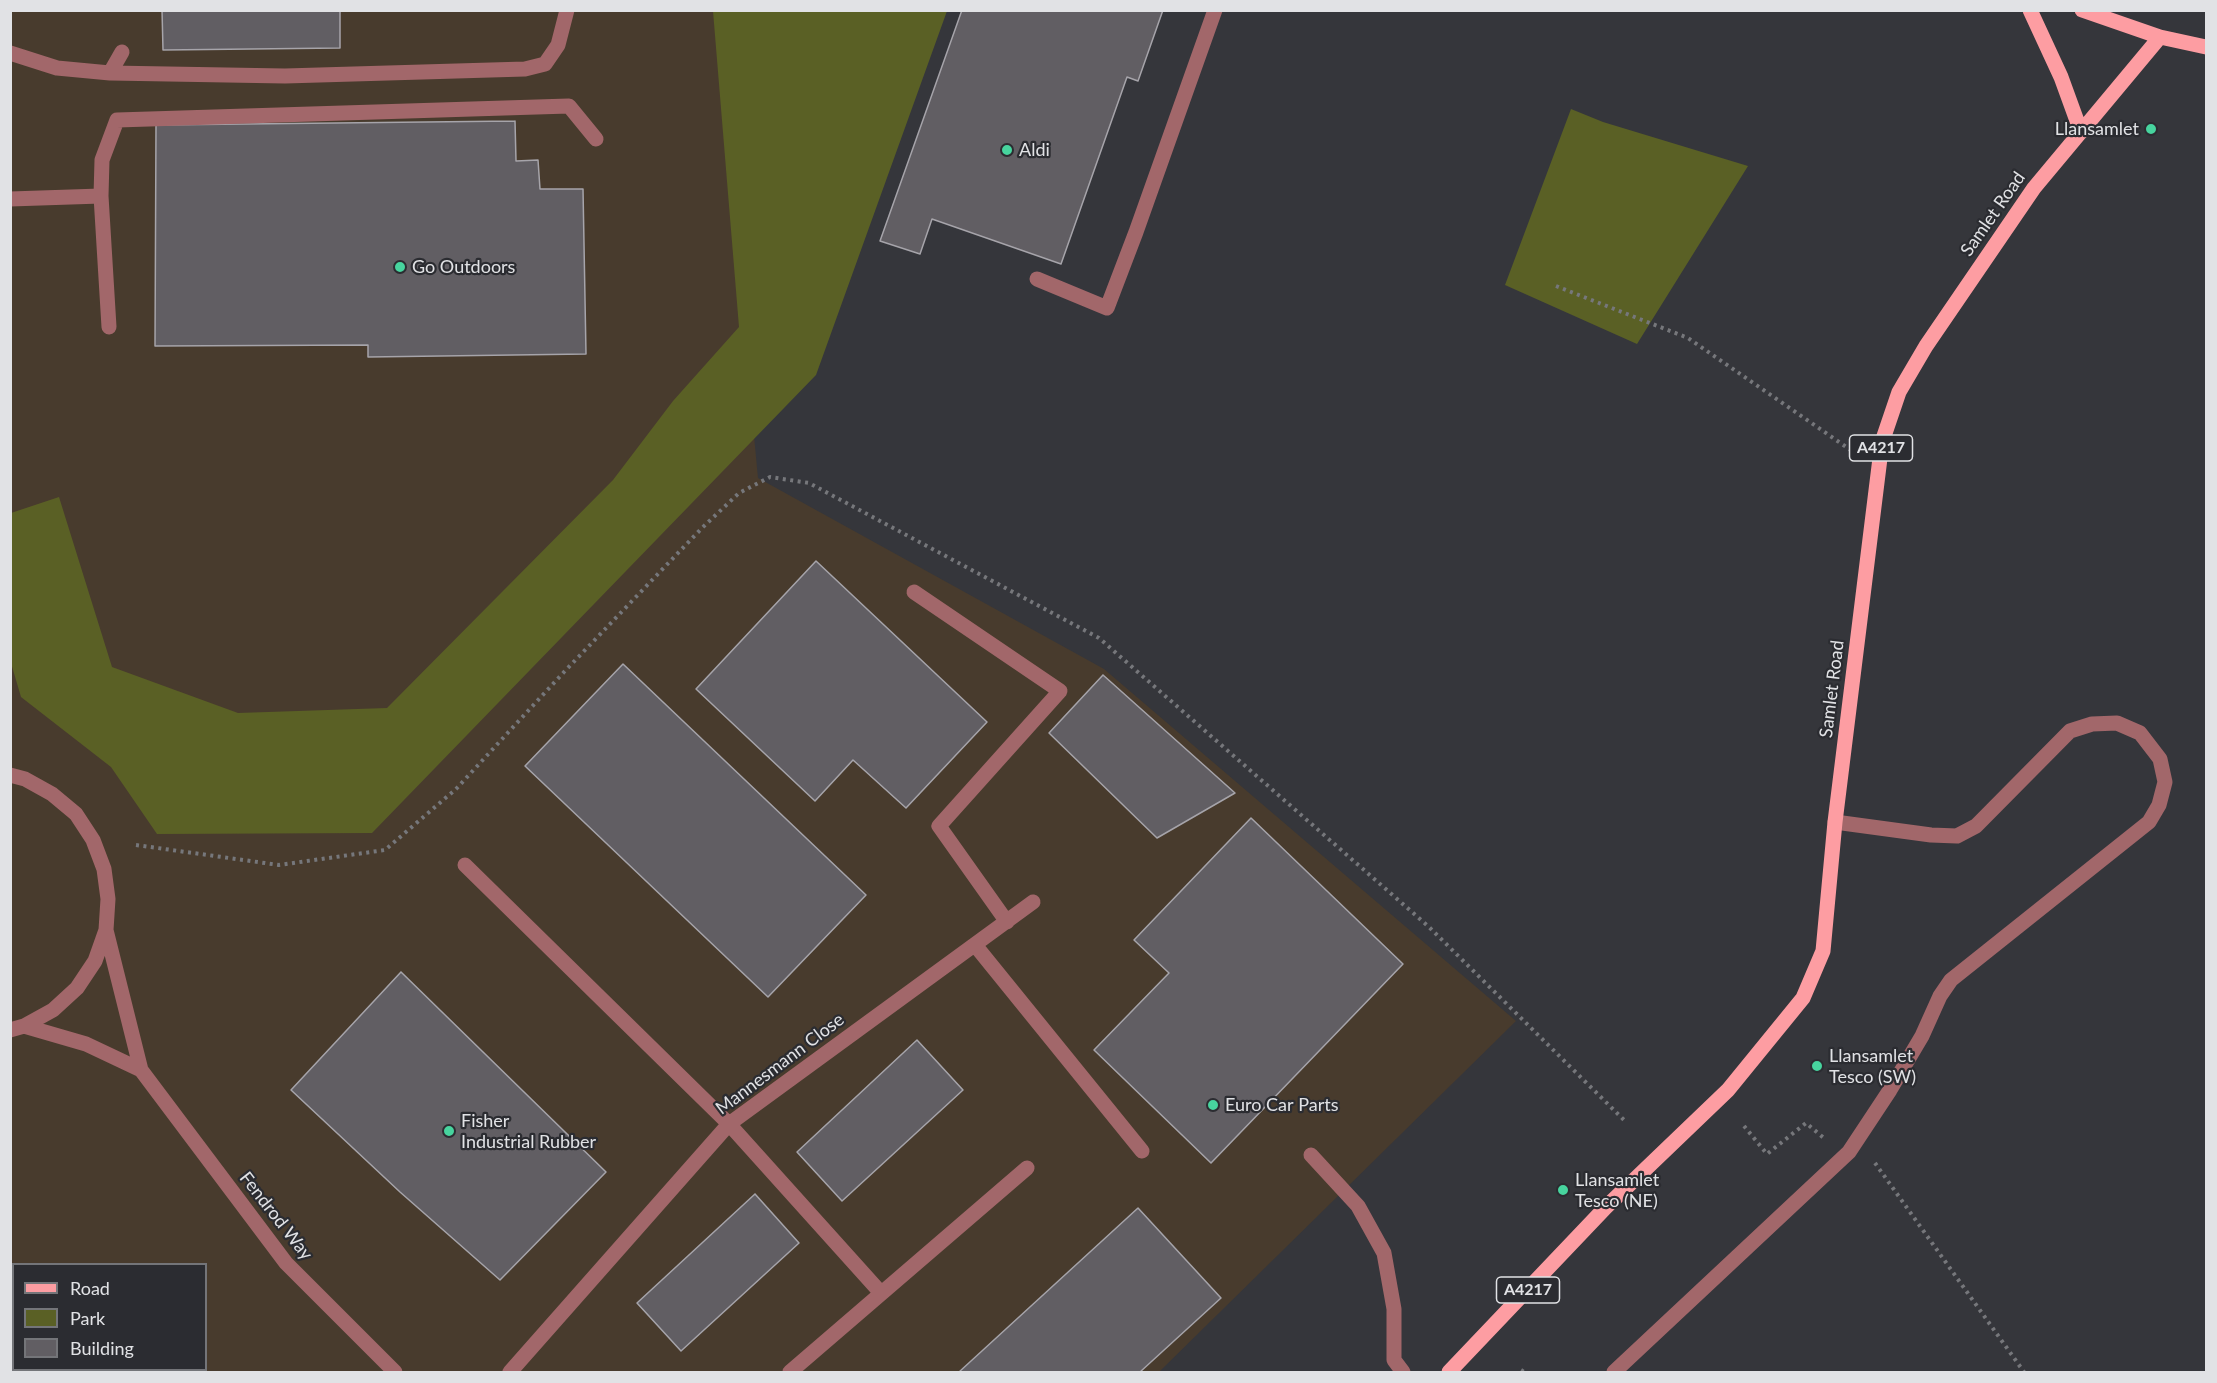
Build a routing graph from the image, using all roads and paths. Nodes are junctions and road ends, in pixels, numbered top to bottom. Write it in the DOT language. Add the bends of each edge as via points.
graph roads {
  1 [pos="567,10"];
  2 [pos="1215,10"];
  3 [pos="2030,10"];
  4 [pos="2082,10"];
  5 [pos="2160,37"];
  6 [pos="2206,47"];
  7 [pos="122,52"];
  8 [pos="10,53"];
  9 [pos="110,73"];
  10 [pos="2081,132"];
  11 [pos="596,139"];
  12 [pos="101,196"];
  13 [pos="10,199"];
  14 [pos="1037,279"];
  15 [pos="1556,286"];
  16 [pos="109,327"];
  17 [pos="1878,469"];
  18 [pos="914,592"];
  19 [pos="10,761"];
  20 [pos="18,777"];
  21 [pos="1835,822"];
  22 [pos="136,845"];
  23 [pos="465,865"];
  24 [pos="1033,902"];
  25 [pos="1007,922"];
  26 [pos="106,930"];
  27 [pos="975,945"];
  28 [pos="17,1028"];
  29 [pos="141,1070"];
  30 [pos="1625,1121"];
  31 [pos="729,1124"];
  32 [pos="1744,1126"];
  33 [pos="1142,1151"];
  34 [pos="1849,1152"];
  35 [pos="1311,1155"];
  36 [pos="1026,1168"];
  37 [pos="881,1293"];
  38 [pos="395,1372"];
  39 [pos="510,1372"];
  40 [pos="790,1372"];
  41 [pos="1402,1372"];
  42 [pos="1449,1372"];
  43 [pos="1614,1372"];
  44 [pos="2024,1372"];
  1 -- 9 [label="street" via="558,45 545,63 525,69 285,76"];
  2 -- 14 [label="street" via="1107,308"];
  3 -- 10 [label="main road"];
  4 -- 5 [label="main road"];
  5 -- 6 [label="main road"];
  5 -- 10 [label="main road, Samlet Road / A4217"];
  7 -- 9 [label="street"];
  8 -- 9 [label="street" via="57,68"];
  10 -- 17 [label="main road, Samlet Road / A4217" via="2034,188 1926,346 1899,392 1881,442"];
  11 -- 12 [label="street" via="568,106 117,120 102,160"];
  12 -- 13 [label="street"];
  12 -- 16 [label="street"];
  15 -- 17 [label="path" via="1688,338"];
  17 -- 21 [label="main road, Samlet Road / A4217"];
  18 -- 25 [label="street" via="1060,692 939,826"];
  19 -- 20 [label="street"];
  20 -- 26 [label="street" via="52,794 76,814 93,840 106,879"];
  21 -- 34 [label="street" via="1957,836 1976,826 2070,731 2092,724 2116,723 2140,733 2160,759 2165,782 2149,822 1951,980 1890,1090"];
  21 -- 42 [label="main road, Samlet Road / A4217" via="1823,951 1803,998 1728,1090 1606,1207"];
  22 -- 30 [label="path" via="279,865 385,850 456,789 739,493 770,477 809,483 1099,638 1428,926"];
  23 -- 31 [label="street"];
  24 -- 25 [label="street, Mannesmann Close"];
  25 -- 27 [label="street, Mannesmann Close"];
  26 -- 28 [label="street" via="95,961 77,988 53,1010"];
  26 -- 29 [label="street, Fendrod Way"];
  27 -- 31 [label="street, Mannesmann Close"];
  27 -- 33 [label="street"];
  28 -- 29 [label="street, Fendrod Way" via="86,1044"];
  29 -- 38 [label="street, Fendrod Way" via="286,1263"];
  31 -- 37 [label="street"];
  31 -- 39 [label="street, Mannesmann Close"];
  32 -- 34 [label="path" via="1767,1154 1806,1123 1832,1145"];
  34 -- 43 [label="street"];
  34 -- 44 [label="path" via="1876,1163"];
  35 -- 41 [label="street" via="1358,1206 1384,1253 1394,1309 1394,1360"];
  36 -- 37 [label="street"];
  37 -- 40 [label="street"];
}
